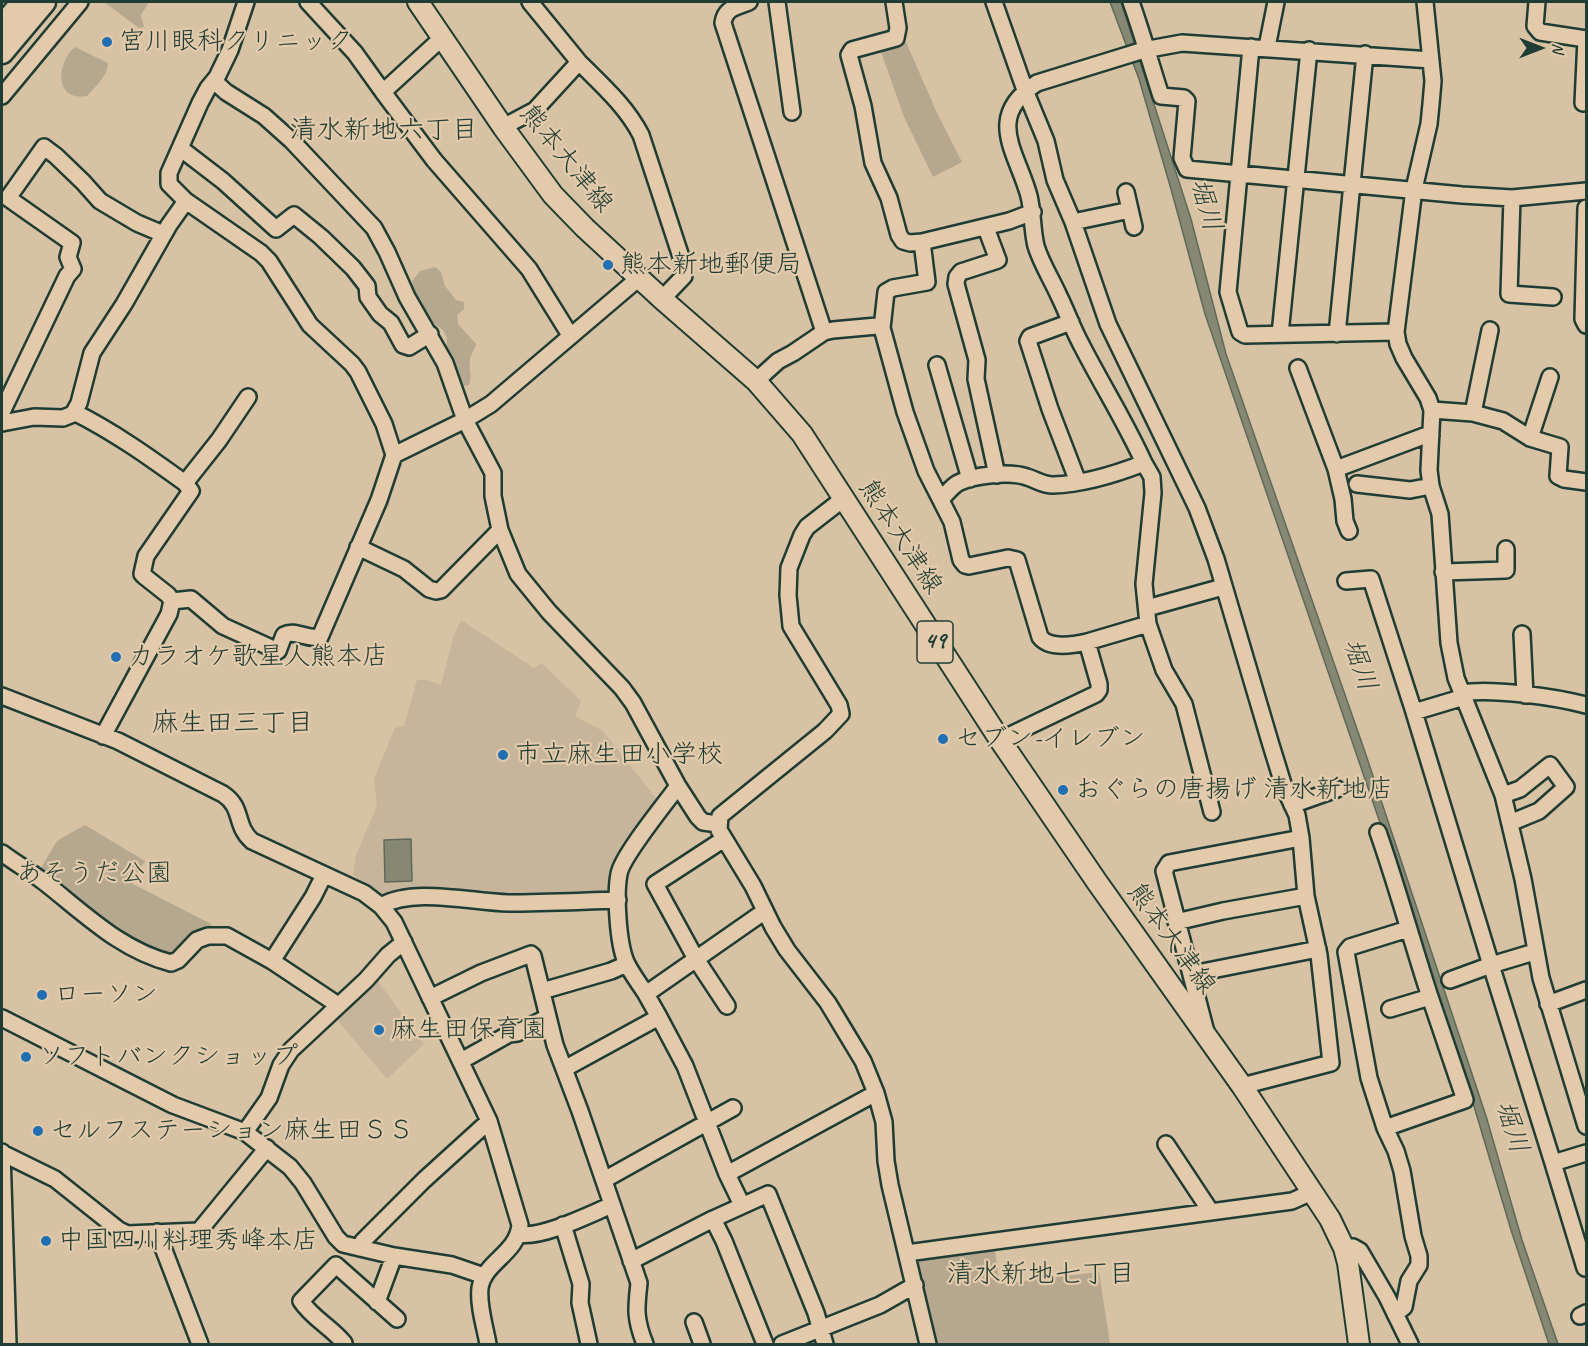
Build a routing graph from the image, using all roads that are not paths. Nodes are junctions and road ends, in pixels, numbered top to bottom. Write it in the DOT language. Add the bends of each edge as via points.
graph roads {
  1 [pos="44,2"];
  2 [pos="80,2"];
  3 [pos="246,2"];
  4 [pos="308,2"];
  5 [pos="418,2"];
  6 [pos="531,2"];
  7 [pos="749,2"];
  8 [pos="777,2"];
  9 [pos="894,2"];
  10 [pos="994,2"];
  11 [pos="1131,2"];
  12 [pos="1276,2"];
  13 [pos="1425,2"];
  14 [pos="1537,2"];
  15 [pos="443,37"];
  16 [pos="1586,39"];
  17 [pos="1259,47"];
  18 [pos="1146,49"];
  19 [pos="1309,50"];
  20 [pos="2,52"];
  21 [pos="1365,54"];
  22 [pos="1431,60"];
  23 [pos="579,62"];
  24 [pos="214,81"];
  25 [pos="1025,90"];
  26 [pos="383,92"];
  27 [pos="2,96"];
  28 [pos="1583,103"];
  29 [pos="792,112"];
  30 [pos="503,128"];
  31 [pos="180,148"];
  32 [pos="1239,174"];
  33 [pos="1296,179"];
  34 [pos="1352,184"];
  35 [pos="1414,189"];
  36 [pos="1587,190"];
  37 [pos="1126,192"];
  38 [pos="1512,198"];
  39 [pos="186,201"];
  40 [pos="1587,208"];
  41 [pos="1130,210"];
  42 [pos="1033,212"];
  43 [pos="1073,222"];
  44 [pos="1134,227"];
  45 [pos="986,228"];
  46 [pos="163,234"];
  47 [pos="922,242"];
  48 [pos="639,278"];
  49 [pos="1553,297"];
  50 [pos="662,299"];
  51 [pos="1071,322"];
  52 [pos="1587,325"];
  53 [pos="882,328"];
  54 [pos="1490,330"];
  55 [pos="824,332"];
  56 [pos="1396,332"];
  57 [pos="430,334"];
  58 [pos="1280,334"];
  59 [pos="1338,334"];
  60 [pos="570,335"];
  61 [pos="936,365"];
  62 [pos="1298,368"];
  63 [pos="1550,377"];
  64 [pos="756,381"];
  65 [pos="248,397"];
  66 [pos="1432,410"];
  67 [pos="2,412"];
  68 [pos="74,412"];
  69 [pos="1473,413"];
  70 [pos="465,420"];
  71 [pos="2,423"];
  72 [pos="1431,436"];
  73 [pos="1530,438"];
  74 [pos="394,455"];
  75 [pos="1144,463"];
  76 [pos="1336,469"];
  77 [pos="997,475"];
  78 [pos="970,478"];
  79 [pos="1078,482"];
  80 [pos="1587,482"];
  81 [pos="185,483"];
  82 [pos="1357,484"];
  83 [pos="1431,486"];
  84 [pos="843,499"];
  85 [pos="941,499"];
  86 [pos="500,530"];
  87 [pos="1348,531"];
  88 [pos="358,547"];
  89 [pos="1506,549"];
  90 [pos="1443,572"];
  91 [pos="1346,581"];
  92 [pos="1223,587"];
  93 [pos="172,601"];
  94 [pos="1147,616"];
  95 [pos="1522,634"];
  96 [pos="1088,642"];
  97 [pos="1462,695"];
  98 [pos="1525,695"];
  99 [pos="2,696"];
  100 [pos="1587,705"];
  101 [pos="1413,712"];
  102 [pos="103,736"];
  103 [pos="1000,740"];
  104 [pos="678,786"];
  105 [pos="1338,789"];
  106 [pos="1503,795"];
  107 [pos="1292,805"];
  108 [pos="1212,812"];
  109 [pos="1510,823"];
  110 [pos="718,824"];
  111 [pos="1378,832"];
  112 [pos="1301,838"];
  113 [pos="724,839"];
  114 [pos="2,853"];
  115 [pos="324,874"];
  116 [pos="1306,896"];
  117 [pos="618,900"];
  118 [pos="381,906"];
  119 [pos="765,911"];
  120 [pos="1176,922"];
  121 [pos="1408,929"];
  122 [pos="404,942"];
  123 [pos="1318,952"];
  124 [pos="1346,952"];
  125 [pos="1536,953"];
  126 [pos="696,959"];
  127 [pos="272,961"];
  128 [pos="627,963"];
  129 [pos="1491,965"];
  130 [pos="1192,974"];
  131 [pos="1450,980"];
  132 [pos="1587,990"];
  133 [pos="542,991"];
  134 [pos="646,994"];
  135 [pos="1430,997"];
  136 [pos="430,998"];
  137 [pos="1548,1004"];
  138 [pos="338,1005"];
  139 [pos="727,1006"];
  140 [pos="1390,1008"];
  141 [pos="548,1017"];
  142 [pos="659,1017"];
  143 [pos="2,1018"];
  144 [pos="1208,1037"];
  145 [pos="461,1060"];
  146 [pos="564,1069"];
  147 [pos="1242,1086"];
  148 [pos="876,1093"];
  149 [pos="733,1108"];
  150 [pos="489,1121"];
  151 [pos="706,1124"];
  152 [pos="1587,1126"];
  153 [pos="1385,1128"];
  154 [pos="245,1132"];
  155 [pos="1166,1144"];
  156 [pos="267,1148"];
  157 [pos="2,1152"];
  158 [pos="1587,1154"];
  159 [pos="1553,1163"];
  160 [pos="727,1174"];
  161 [pos="604,1180"];
  162 [pos="1312,1192"];
  163 [pos="612,1205"];
  164 [pos="742,1205"];
  165 [pos="1211,1212"];
  166 [pos="713,1219"];
  167 [pos="563,1226"];
  168 [pos="157,1232"];
  169 [pos="519,1234"];
  170 [pos="360,1248"];
  171 [pos="1344,1248"];
  172 [pos="907,1253"];
  173 [pos="394,1256"];
  174 [pos="631,1260"];
  175 [pos="1585,1268"];
  176 [pos="483,1276"];
  177 [pos="915,1285"];
  178 [pos="377,1302"];
  179 [pos="1395,1314"];
  180 [pos="397,1319"];
  181 [pos="694,1322"];
  182 [pos="822,1329"];
  183 [pos="8,1344"];
  184 [pos="201,1344"];
  185 [pos="344,1344"];
  186 [pos="488,1344"];
  187 [pos="589,1344"];
  188 [pos="645,1344"];
  189 [pos="702,1344"];
  190 [pos="765,1344"];
  191 [pos="782,1344"];
  192 [pos="825,1344"];
  193 [pos="928,1344"];
  194 [pos="1359,1344"];
  195 [pos="1410,1344"];
  1 -- 20 [label="highway"];
  2 -- 27 [label="street"];
  3 -- 24 [label="street" via="230,50"];
  4 -- 26 [label="street" via="355,53"];
  5 -- 15 [label="main road, 熊本大津線 / 49"];
  6 -- 23 [label="street"];
  7 -- 55 [label="street" via="729,9 723,23"];
  8 -- 29 [label="street"];
  9 -- 47 [label="street" via="896,38 852,50 849,55 873,163 889,198 899,235 903,241"];
  10 -- 25 [label="street"];
  11 -- 18 [label="street"];
  12 -- 17 [label="street"];
  13 -- 22 [label="street"];
  14 -- 16 [label="street" via="1535,26 1540,32"];
  15 -- 26 [label="street"];
  15 -- 30 [label="main road, 熊本大津線 / 49"];
  16 -- 28 [label="street"];
  17 -- 18 [label="street" via="1182,43"];
  17 -- 19 [label="street"];
  17 -- 32 [label="street"];
  18 -- 25 [label="street"];
  18 -- 32 [label="street" via="1161,96 1187,101 1182,158 1187,169"];
  19 -- 21 [label="street"];
  19 -- 33 [label="street"];
  21 -- 22 [label="street"];
  21 -- 34 [label="street"];
  22 -- 35 [label="street" via="1429,124"];
  23 -- 30 [label="street" via="535,110"];
  23 -- 50 [label="street" via="621,104 641,135 684,266 684,276"];
  24 -- 31 [label="street"];
  24 -- 57 [label="street" via="292,141 374,228 407,297"];
  25 -- 42 [label="street" via="1010,114 1008,140"];
  25 -- 43 [label="street"];
  26 -- 60 [label="street" via="434,160 530,269"];
  30 -- 48 [label="main road, 熊本大津線 / 49" via="553,195"];
  31 -- 39 [label="street" via="169,173 169,184"];
  31 -- 57 [label="street" via="276,229 294,215 321,237 353,268 366,286 368,297 391,323 403,345 409,347"];
  32 -- 33 [label="street"];
  32 -- 58 [label="street" via="1228,292 1240,332"];
  33 -- 34 [label="street"];
  33 -- 58 [label="street"];
  34 -- 35 [label="street"];
  34 -- 59 [label="street"];
  35 -- 38 [label="street"];
  35 -- 56 [label="street"];
  36 -- 38 [label="street"];
  37 -- 41 [label="street"];
  38 -- 49 [label="street" via="1509,294"];
  39 -- 46 [label="street"];
  39 -- 74 [label="street" via="269,261 310,325 358,372 384,423"];
  40 -- 52 [label="street" via="1583,320"];
  41 -- 43 [label="street"];
  41 -- 44 [label="street"];
  42 -- 45 [label="street"];
  42 -- 51 [label="street" via="1036,245"];
  43 -- 92 [label="street" via="1108,324 1197,508"];
  45 -- 47 [label="street"];
  45 -- 77 [label="street" via="998,260 961,272 956,284 977,360 976,380"];
  46 -- 67 [label="street" via="99,201 44,147 8,198 72,243 68,258 73,268"];
  46 -- 68 [label="street" via="92,353"];
  47 -- 53 [label="street" via="927,282 886,292"];
  48 -- 50 [label="main road, 熊本大津線 / 49"];
  48 -- 60 [label="street"];
  50 -- 64 [label="main road, 熊本大津線 / 49"];
  51 -- 75 [label="street"];
  51 -- 79 [label="street" via="1028,341"];
  53 -- 55 [label="street"];
  53 -- 85 [label="street" via="905,412 926,471"];
  54 -- 69 [label="street"];
  55 -- 64 [label="street" via="778,361"];
  56 -- 59 [label="street"];
  56 -- 66 [label="street" via="1404,358"];
  57 -- 70 [label="street"];
  58 -- 59 [label="street"];
  60 -- 70 [label="street" via="491,404"];
  61 -- 78 [label="street"];
  62 -- 76 [label="street"];
  63 -- 73 [label="street"];
  64 -- 84 [label="main road, 熊本大津線 / 49" via="802,434"];
  65 -- 81 [label="street"];
  66 -- 69 [label="street"];
  66 -- 72 [label="street"];
  68 -- 71 [label="street" via="63,418 34,417"];
  68 -- 81 [label="street" via="105,427"];
  69 -- 73 [label="street" via="1503,421"];
  70 -- 74 [label="street"];
  70 -- 86 [label="street" via="494,473 493,496"];
  72 -- 76 [label="street"];
  72 -- 83 [label="street"];
  73 -- 80 [label="street" via="1560,447 1558,476"];
  74 -- 88 [label="street"];
  75 -- 79 [label="street"];
  75 -- 94 [label="street" via="1152,477 1153,494 1144,584"];
  76 -- 87 [label="street"];
  77 -- 78 [label="street"];
  77 -- 79 [label="street" via="1027,477 1040,484"];
  78 -- 85 [label="street" via="955,485"];
  81 -- 93 [label="street" via="191,491 144,561 144,576"];
  82 -- 83 [label="street" via="1410,490"];
  83 -- 90 [label="street" via="1440,514"];
  84 -- 103 [label="main road, 熊本大津線 / 49"];
  84 -- 110 [label="street" via="802,535 789,568 788,595 791,626 841,714 720,816"];
  85 -- 96 [label="street" via="963,563 969,566 1008,558 1017,560 1043,641 1073,645"];
  86 -- 88 [label="street" via="436,591 404,569"];
  86 -- 104 [label="street" via="518,573 630,699"];
  88 -- 93 [label="street" via="322,635 315,638 289,632 284,634 278,651 223,626 191,599"];
  89 -- 90 [label="street" via="1506,570"];
  90 -- 97 [label="street" via="1449,643"];
  91 -- 101 [label="street" via="1371,579"];
  92 -- 94 [label="street"];
  92 -- 107 [label="street" via="1270,746"];
  93 -- 102 [label="street" via="169,614"];
  94 -- 96 [label="street"];
  94 -- 108 [label="street" via="1164,670 1187,713"];
  95 -- 98 [label="street"];
  96 -- 103 [label="street" via="1099,684 1096,694"];
  97 -- 98 [label="street" via="1475,690"];
  97 -- 101 [label="street"];
  97 -- 106 [label="street"];
  98 -- 100 [label="street"];
  99 -- 102 [label="street"];
  101 -- 129 [label="street"];
  102 -- 115 [label="street" via="223,794 235,805 240,827 252,841"];
  103 -- 144 [label="main road, 熊本大津線 / 49"];
  104 -- 110 [label="street" via="703,822"];
  104 -- 117 [label="street" via="626,858 619,873"];
  105 -- 107 [label="street"];
  106 -- 109 [label="street"];
  106 -- 109 [label="street" via="1520,789 1550,765 1566,787 1539,811"];
  107 -- 112 [label="street" via="1298,815"];
  109 -- 125 [label="street"];
  110 -- 113 [label="street"];
  111 -- 121 [label="street"];
  112 -- 116 [label="street"];
  112 -- 120 [label="street" via="1169,863 1164,871"];
  113 -- 119 [label="street"];
  113 -- 126 [label="street" via="655,884"];
  114 -- 127 [label="street" via="121,942 162,961 178,960 197,940 219,935"];
  115 -- 118 [label="street" via="364,893"];
  115 -- 127 [label="street"];
  116 -- 120 [label="street"];
  116 -- 123 [label="street"];
  117 -- 118 [label="street" via="506,903 427,897"];
  117 -- 128 [label="street" via="619,934"];
  118 -- 122 [label="street"];
  119 -- 126 [label="street"];
  119 -- 148 [label="street" via="787,950 846,1031"];
  120 -- 130 [label="street"];
  121 -- 124 [label="street" via="1350,947"];
  121 -- 135 [label="street"];
  122 -- 136 [label="street"];
  122 -- 138 [label="street"];
  123 -- 124 [label="street"];
  123 -- 130 [label="street"];
  123 -- 147 [label="street" via="1331,1064"];
  124 -- 153 [label="street" via="1369,1078"];
  125 -- 129 [label="street"];
  125 -- 137 [label="street"];
  126 -- 134 [label="street"];
  126 -- 139 [label="street"];
  127 -- 138 [label="street"];
  128 -- 133 [label="street"];
  128 -- 134 [label="street"];
  129 -- 131 [label="street"];
  129 -- 159 [label="street"];
  130 -- 144 [label="street"];
  132 -- 137 [label="street"];
  133 -- 136 [label="street" via="531,954"];
  133 -- 141 [label="street"];
  134 -- 142 [label="street"];
  135 -- 140 [label="street"];
  135 -- 153 [label="street" via="1465,1100"];
  136 -- 145 [label="street"];
  137 -- 152 [label="street"];
  138 -- 154 [label="street" via="291,1050 268,1098"];
  141 -- 145 [label="street"];
  141 -- 146 [label="street"];
  142 -- 146 [label="street"];
  142 -- 151 [label="street" via="685,1066"];
  143 -- 154 [label="street" via="173,1105"];
  144 -- 147 [label="main road, 熊本大津線 / 49"];
  145 -- 150 [label="street"];
  146 -- 161 [label="street"];
  147 -- 162 [label="main road, 熊本大津線 / 49"];
  148 -- 160 [label="street"];
  148 -- 172 [label="street" via="884,1122 890,1185"];
  149 -- 151 [label="street"];
  150 -- 169 [label="street" via="520,1225"];
  150 -- 170 [label="street" via="424,1180"];
  151 -- 160 [label="street"];
  151 -- 161 [label="street"];
  153 -- 179 [label="street" via="1402,1171 1419,1256 1419,1265 1408,1281 1404,1307"];
  154 -- 156 [label="street"];
  155 -- 165 [label="street"];
  156 -- 168 [label="street" via="199,1231"];
  156 -- 170 [label="street" via="303,1183 336,1237 344,1244"];
  157 -- 168 [label="street" via="55,1179 119,1230 127,1234"];
  157 -- 183 [label="street"];
  158 -- 159 [label="street"];
  159 -- 175 [label="street"];
  160 -- 164 [label="street"];
  161 -- 163 [label="street"];
  162 -- 165 [label="street" via="1292,1201"];
  162 -- 171 [label="main road, 熊本大津線 / 49"];
  163 -- 167 [label="street"];
  163 -- 174 [label="street"];
  164 -- 166 [label="street"];
  164 -- 182 [label="street" via="768,1194"];
  165 -- 172 [label="street"];
  166 -- 174 [label="street"];
  166 -- 190 [label="street"];
  167 -- 169 [label="street" via="529,1236"];
  167 -- 187 [label="street" via="580,1284"];
  168 -- 184 [label="street"];
  169 -- 176 [label="street"];
  170 -- 173 [label="street"];
  171 -- 179 [label="street" via="1360,1251"];
  171 -- 194 [label="main road, 熊本大津線 / 49"];
  172 -- 177 [label="street"];
  173 -- 176 [label="street" via="452,1264"];
  173 -- 178 [label="street"];
  174 -- 188 [label="street" via="639,1283 635,1312"];
  176 -- 186 [label="street" via="481,1304"];
  177 -- 182 [label="street"];
  177 -- 193 [label="street"];
  178 -- 180 [label="street"];
  178 -- 185 [label="street" via="336,1265 301,1301"];
  179 -- 195 [label="street"];
  181 -- 189 [label="street"];
  182 -- 191 [label="street"];
  182 -- 192 [label="street"];
}
